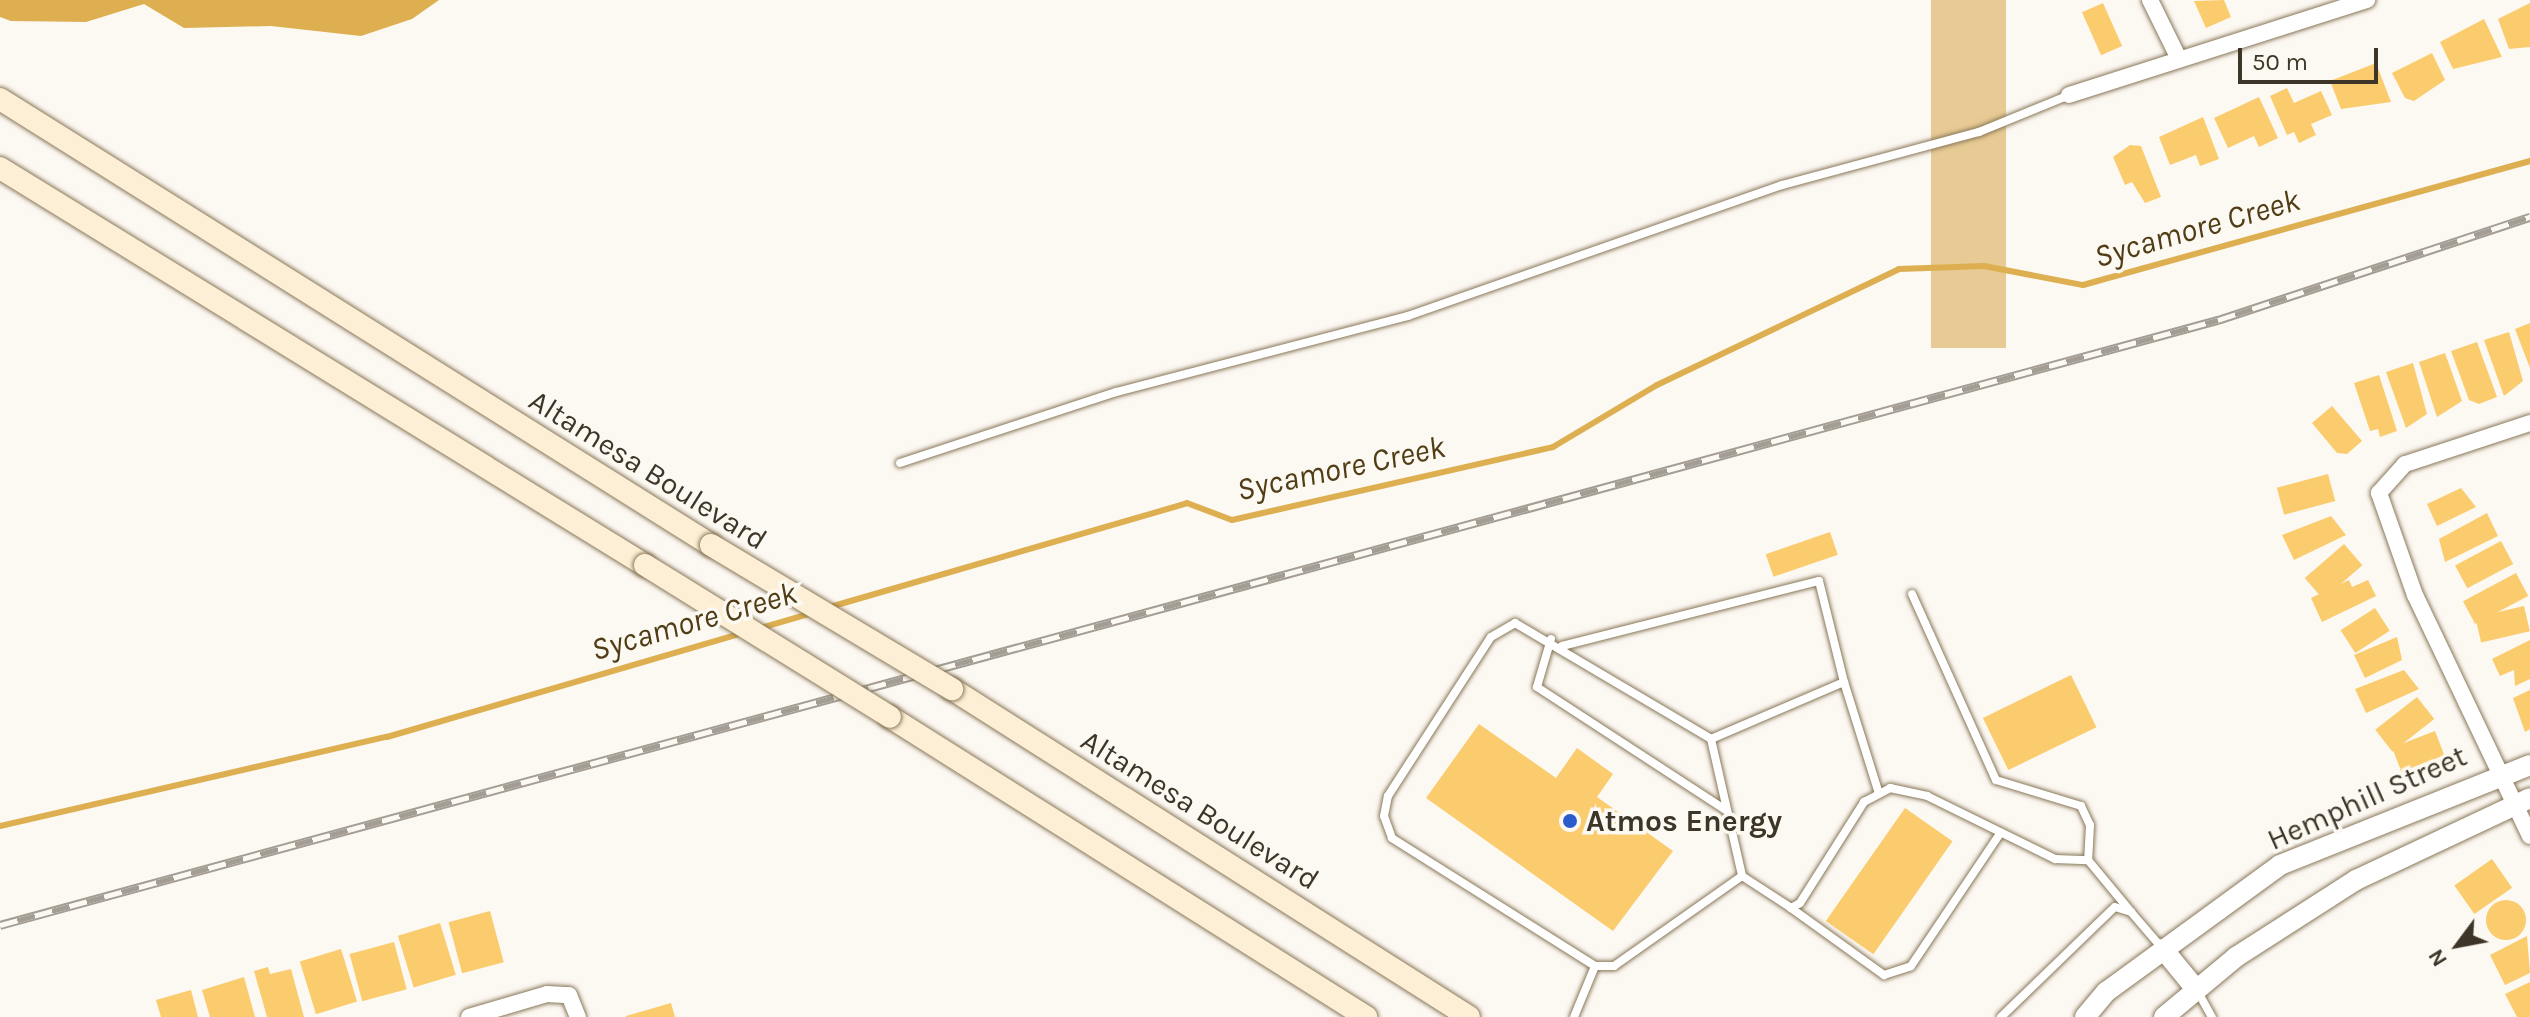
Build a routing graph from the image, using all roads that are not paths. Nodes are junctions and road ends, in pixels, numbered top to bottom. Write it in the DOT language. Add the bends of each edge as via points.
graph roads {
  1 [pos="2150,0"];
  2 [pos="2367,0"];
  3 [pos="2179,59"];
  4 [pos="2069,95"];
  5 [pos="0,99"];
  6 [pos="0,168"];
  7 [pos="2530,423"];
  8 [pos="900,463"];
  9 [pos="1912,594"];
  10 [pos="1551,639"];
  11 [pos="1562,646"];
  12 [pos="1844,682"];
  13 [pos="1711,739"];
  14 [pos="2530,765"];
  15 [pos="2501,773"];
  16 [pos="1879,794"];
  17 [pos="2522,800"];
  18 [pos="1726,810"];
  19 [pos="2001,832"];
  20 [pos="2530,836"];
  21 [pos="2088,860"];
  22 [pos="1742,876"];
  23 [pos="1791,908"];
  24 [pos="2131,912"];
  25 [pos="2163,949"];
  26 [pos="1595,966"];
  27 [pos="2195,988"];
  28 [pos="469,1017"];
  29 [pos="578,1017"];
  30 [pos="1366,1017"];
  31 [pos="1469,1017"];
  32 [pos="1574,1017"];
  33 [pos="2001,1017"];
  34 [pos="2085,1017"];
  35 [pos="2164,1017"];
  36 [pos="2212,1017"];
  1 -- 3 [label="street"];
  2 -- 3 [label="street"];
  3 -- 4 [label="street"];
  4 -- 8 [label="lane" via="1979,132 1782,185 1408,316 1116,392"];
  5 -- 31 [label="main road, Altamesa Boulevard, bridge" via="711,545 952,689"];
  6 -- 30 [label="main road, bridge"];
  7 -- 15 [label="street" via="2405,464 2379,493 2415,595"];
  9 -- 21 [label="lane" via="1996,780 2081,806 2090,825"];
  10 -- 11 [label="lane"];
  10 -- 18 [label="lane" via="1537,687"];
  10 -- 26 [label="lane" via="1515,623 1491,637 1388,796 1384,816 1392,838"];
  11 -- 12 [label="lane" via="1819,581"];
  11 -- 13 [label="lane"];
  12 -- 13 [label="lane"];
  12 -- 16 [label="lane"];
  13 -- 18 [label="lane"];
  14 -- 15 [label="street, Hemphill Street"];
  15 -- 17 [label="street"];
  15 -- 25 [label="street, Hemphill Street" via="2280,865"];
  16 -- 19 [label="lane" via="1890,788 1927,796"];
  16 -- 23 [label="lane" via="1864,802"];
  17 -- 20 [label="street"];
  17 -- 27 [label="street" via="2356,880"];
  18 -- 22 [label="lane"];
  19 -- 21 [label="lane" via="2055,859"];
  19 -- 23 [label="lane" via="1911,966 1884,975"];
  21 -- 24 [label="lane"];
  22 -- 23 [label="lane"];
  22 -- 26 [label="lane" via="1614,966"];
  24 -- 25 [label="lane"];
  24 -- 33 [label="lane" via="2115,907"];
  25 -- 27 [label="street"];
  25 -- 34 [label="street, Hemphill Street"];
  26 -- 32 [label="lane"];
  27 -- 35 [label="street"];
  27 -- 36 [label="lane"];
  28 -- 29 [label="street" via="547,994 569,995"];
}
